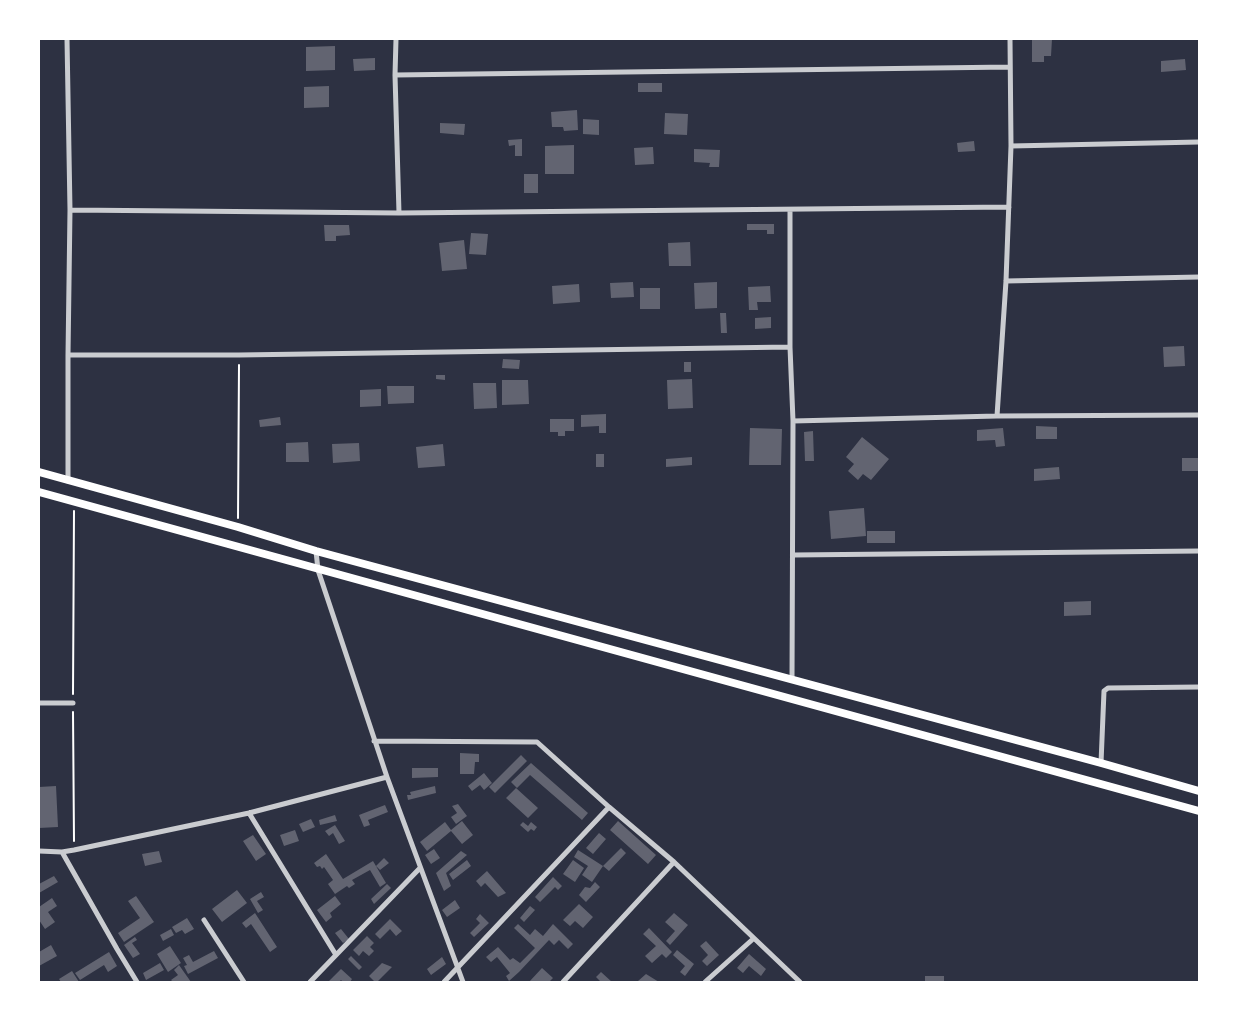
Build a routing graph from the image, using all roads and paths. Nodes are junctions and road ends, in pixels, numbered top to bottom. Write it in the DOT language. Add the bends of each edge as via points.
graph roads {
  1 [pos="67,39"];
  2 [pos="396,39"];
  3 [pos="1010,39"];
  4 [pos="1010,67"];
  5 [pos="395,75"];
  6 [pos="1199,142"];
  7 [pos="1011,146"];
  8 [pos="1009,207"];
  9 [pos="70,210"];
  10 [pos="790,210"];
  11 [pos="399,213"];
  12 [pos="1199,278"];
  13 [pos="1006,281"];
  14 [pos="790,348"];
  15 [pos="68,355"];
  16 [pos="239,355"];
  17 [pos="1199,415"];
  18 [pos="997,416"];
  19 [pos="793,422"];
  20 [pos="39,472"];
  21 [pos="68,481"];
  22 [pos="39,492"];
  23 [pos="74,503"];
  24 [pos="238,527"];
  25 [pos="316,550"];
  26 [pos="1199,550"];
  27 [pos="793,555"];
  28 [pos="318,570"];
  29 [pos="792,679"];
  30 [pos="1199,687"];
  31 [pos="39,703"];
  32 [pos="73,703"];
  33 [pos="374,741"];
  34 [pos="1101,763"];
  35 [pos="387,777"];
  36 [pos="1199,791"];
  37 [pos="609,807"];
  38 [pos="1199,811"];
  39 [pos="249,813"];
  40 [pos="74,850"];
  41 [pos="39,851"];
  42 [pos="62,852"];
  43 [pos="674,862"];
  44 [pos="420,868"];
  45 [pos="204,920"];
  46 [pos="753,939"];
  47 [pos="336,955"];
  48 [pos="457,969"];
  49 [pos="794,976"];
  50 [pos="137,982"];
  51 [pos="244,982"];
  52 [pos="310,982"];
  53 [pos="444,982"];
  54 [pos="463,982"];
  55 [pos="563,982"];
  56 [pos="705,982"];
  57 [pos="787,982"];
  58 [pos="800,982"];
  1 -- 9 [label="street"];
  2 -- 5 [label="street"];
  3 -- 4 [label="street"];
  4 -- 5 [label="street"];
  4 -- 7 [label="street"];
  5 -- 11 [label="street"];
  6 -- 7 [label="street"];
  7 -- 8 [label="street"];
  8 -- 10 [label="street"];
  8 -- 13 [label="street"];
  9 -- 11 [label="street"];
  9 -- 15 [label="street"];
  10 -- 11 [label="street"];
  10 -- 14 [label="street"];
  12 -- 13 [label="street"];
  13 -- 18 [label="street"];
  14 -- 16 [label="street"];
  14 -- 19 [label="street"];
  15 -- 16 [label="street"];
  15 -- 21 [label="street"];
  16 -- 24 [label="path"];
  17 -- 18 [label="street"];
  18 -- 19 [label="street"];
  19 -- 27 [label="street"];
  20 -- 21 [label="main road"];
  21 -- 24 [label="main road"];
  22 -- 23 [label="main road"];
  23 -- 28 [label="main road"];
  23 -- 32 [label="path"];
  24 -- 25 [label="main road"];
  25 -- 28 [label="street"];
  25 -- 29 [label="main road"];
  26 -- 27 [label="street"];
  27 -- 29 [label="street"];
  28 -- 33 [label="street"];
  28 -- 38 [label="main road"];
  29 -- 34 [label="main road"];
  30 -- 34 [label="street" via="1104,691"];
  31 -- 32 [label="street"];
  32 -- 40 [label="path"];
  33 -- 35 [label="street"];
  33 -- 37 [label="street" via="537,742"];
  34 -- 36 [label="main road"];
  35 -- 39 [label="street"];
  35 -- 44 [label="street"];
  37 -- 43 [label="street"];
  37 -- 48 [label="street"];
  39 -- 40 [label="street"];
  39 -- 47 [label="street"];
  40 -- 42 [label="street"];
  41 -- 42 [label="street"];
  42 -- 50 [label="street"];
  43 -- 46 [label="street"];
  43 -- 55 [label="street"];
  44 -- 47 [label="street"];
  44 -- 48 [label="street"];
  45 -- 51 [label="street"];
  46 -- 49 [label="street"];
  46 -- 56 [label="street"];
  47 -- 52 [label="street"];
  48 -- 53 [label="street"];
  48 -- 54 [label="street"];
  49 -- 57 [label="street"];
  49 -- 58 [label="street"];
}
